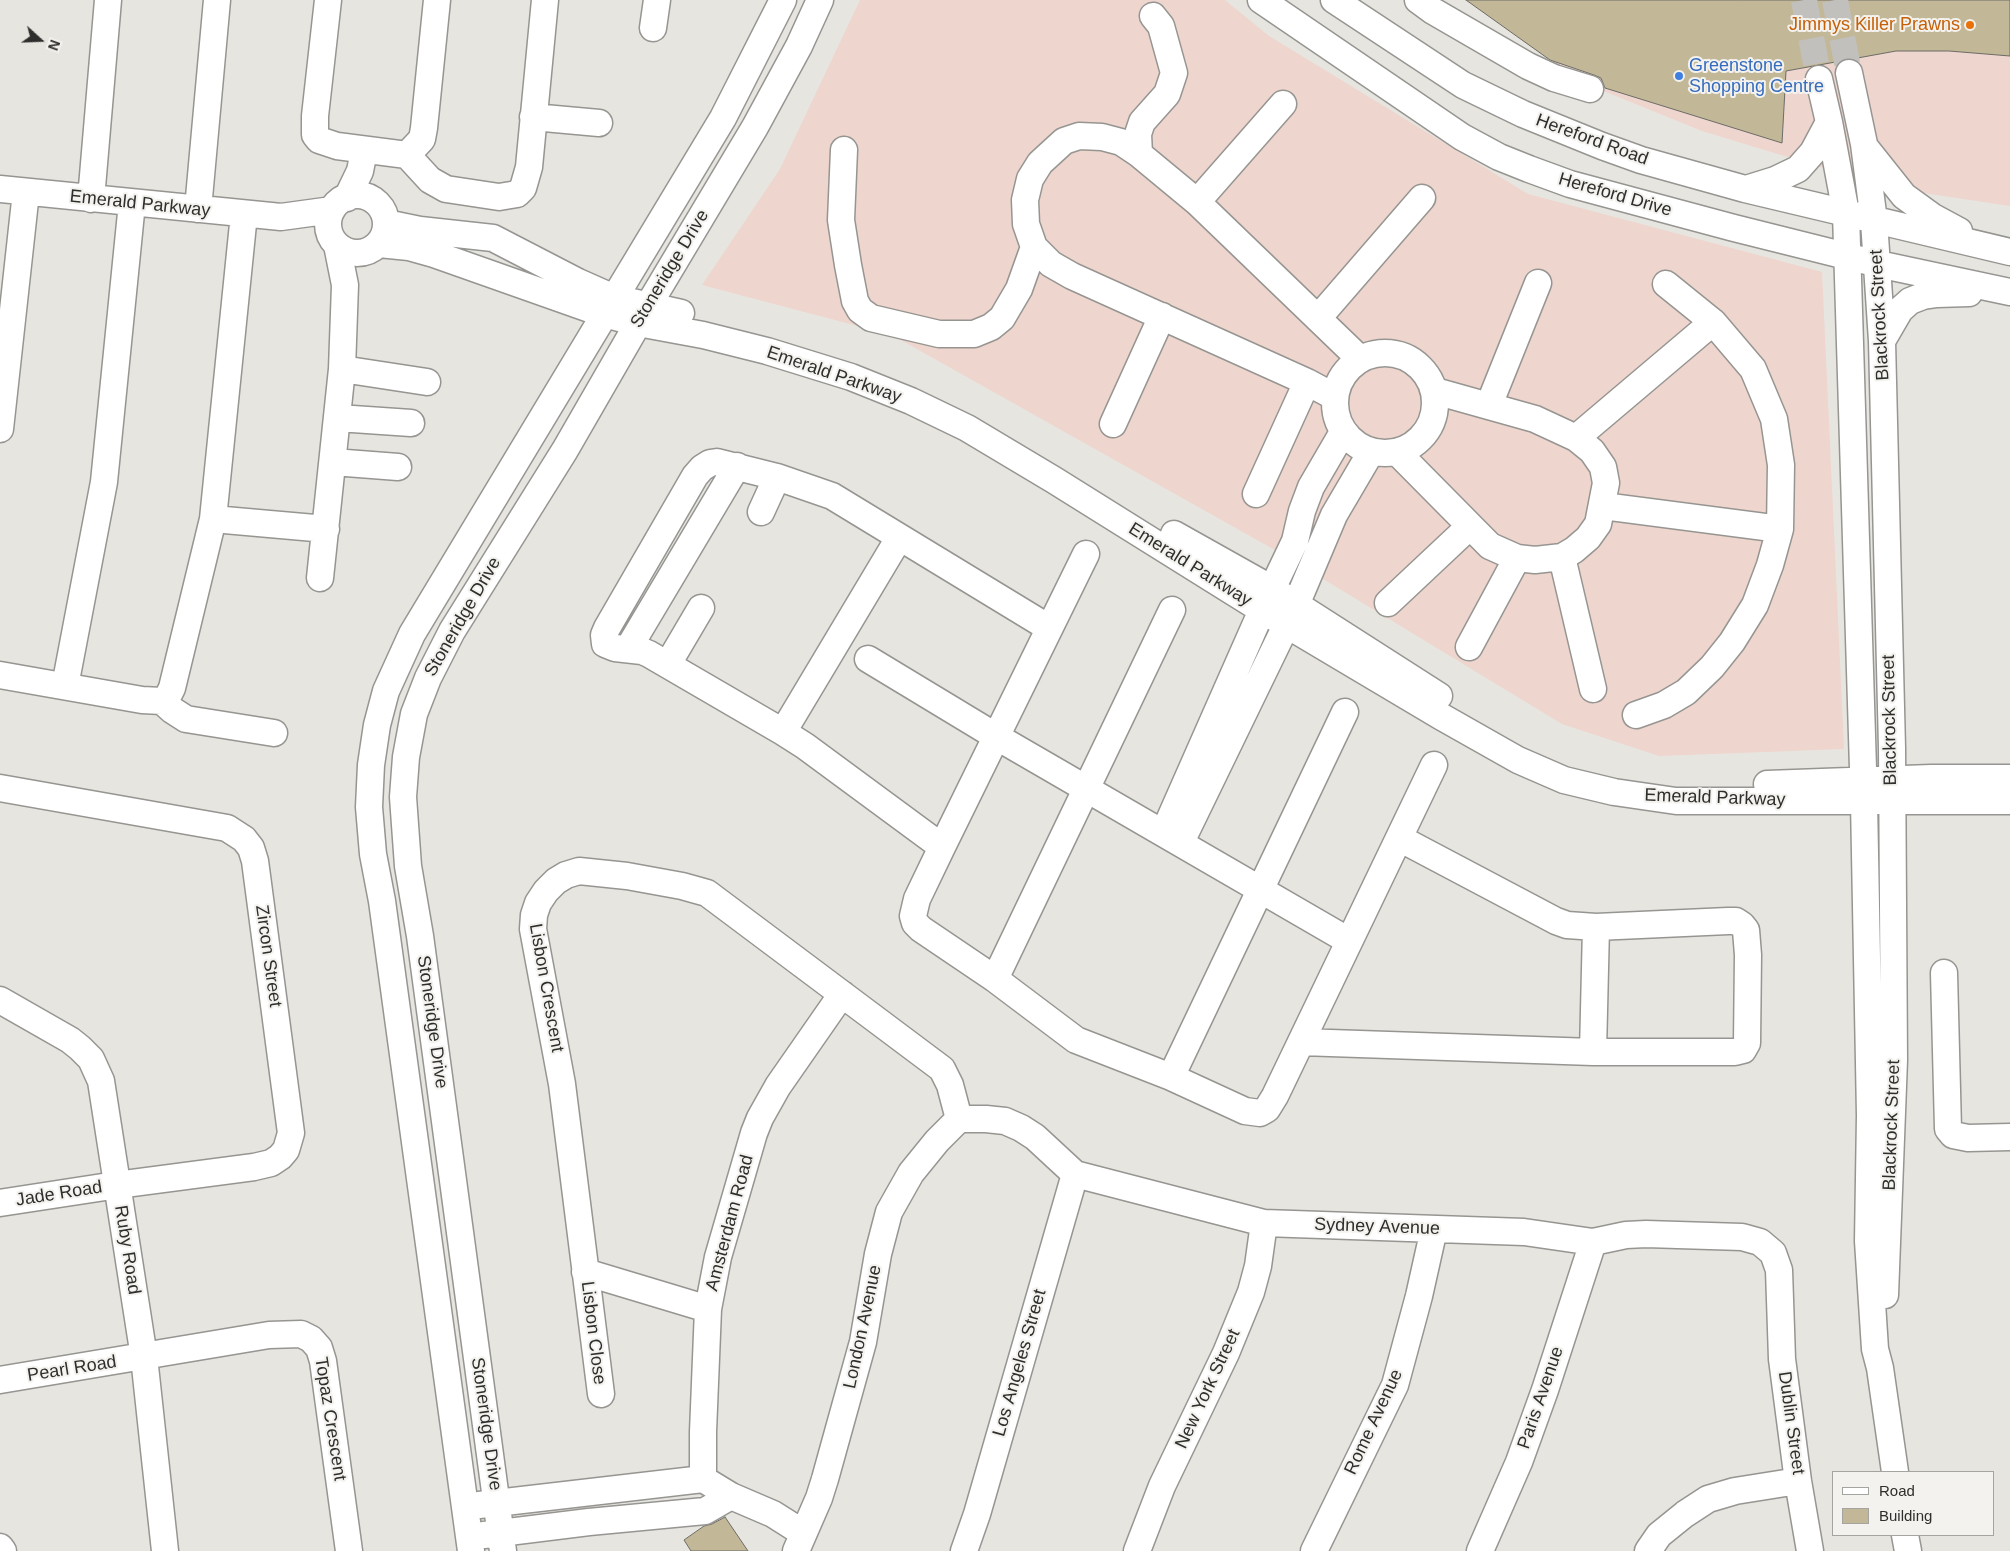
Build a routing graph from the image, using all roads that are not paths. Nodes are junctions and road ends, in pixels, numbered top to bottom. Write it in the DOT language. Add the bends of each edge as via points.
graph roads {
  1 [pos="108,0"];
  2 [pos="218,0"];
  3 [pos="328,0"];
  4 [pos="437,0"];
  5 [pos="546,0"];
  6 [pos="657,0"];
  7 [pos="783,0"];
  8 [pos="820,0"];
  9 [pos="1261,0"];
  10 [pos="1334,0"];
  11 [pos="1418,0"];
  12 [pos="1153,16"];
  13 [pos="653,28"];
  14 [pos="1849,73"];
  15 [pos="1819,79"];
  16 [pos="1590,89"];
  17 [pos="1283,104"];
  18 [pos="532,117"];
  19 [pos="1829,122"];
  20 [pos="599,123"];
  21 [pos="1864,144"];
  22 [pos="844,150"];
  23 [pos="1139,154"];
  24 [pos="407,155"];
  25 [pos="362,161"];
  26 [pos="0,189"];
  27 [pos="1745,189"];
  28 [pos="26,192"];
  29 [pos="1422,198"];
  30 [pos="91,199"];
  31 [pos="1197,202"];
  32 [pos="132,203"];
  33 [pos="339,204"];
  34 [pos="198,209"];
  35 [pos="1846,213"];
  36 [pos="244,214"];
  37 [pos="281,217"];
  38 [pos="1874,221"];
  39 [pos="375,230"];
  40 [pos="334,241"];
  41 [pos="1034,247"];
  42 [pos="2010,252"];
  43 [pos="1848,257"];
  44 [pos="1878,264"];
  45 [pos="1538,282"];
  46 [pos="1666,284"];
  47 [pos="346,285"];
  48 [pos="2010,292"];
  49 [pos="2010,296"];
  50 [pos="609,306"];
  51 [pos="643,315"];
  52 [pos="1162,316"];
  53 [pos="1319,317"];
  54 [pos="1713,322"];
  55 [pos="1882,341"];
  56 [pos="1360,359"];
  57 [pos="342,369"];
  58 [pos="427,382"];
  59 [pos="1307,382"];
  60 [pos="1435,391"];
  61 [pos="1335,396"];
  62 [pos="1489,405"];
  63 [pos="338,418"];
  64 [pos="411,423"];
  65 [pos="1113,424"];
  66 [pos="0,429"];
  67 [pos="1344,432"];
  68 [pos="1576,438"];
  69 [pos="1384,452"];
  70 [pos="333,462"];
  71 [pos="398,467"];
  72 [pos="777,477"];
  73 [pos="1256,494"];
  74 [pos="1602,506"];
  75 [pos="761,512"];
  76 [pos="213,519"];
  77 [pos="1470,526"];
  78 [pos="326,529"];
  79 [pos="1780,529"];
  80 [pos="899,538"];
  81 [pos="1086,554"];
  82 [pos="1562,557"];
  83 [pos="1518,558"];
  84 [pos="320,578"];
  85 [pos="1267,600"];
  86 [pos="1388,603"];
  87 [pos="701,608"];
  88 [pos="1172,610"];
  89 [pos="1292,614"];
  90 [pos="1049,628"];
  91 [pos="1469,647"];
  92 [pos="868,659"];
  93 [pos="668,664"];
  94 [pos="0,675"];
  95 [pos="65,686"];
  96 [pos="1593,689"];
  97 [pos="162,701"];
  98 [pos="1345,712"];
  99 [pos="1636,715"];
  100 [pos="783,732"];
  101 [pos="274,733"];
  102 [pos="997,737"];
  103 [pos="1434,765"];
  104 [pos="2010,778"];
  105 [pos="0,788"];
  106 [pos="1086,788"];
  107 [pos="1891,790"];
  108 [pos="1864,791"];
  109 [pos="2010,801"];
  110 [pos="1173,837"];
  111 [pos="1399,838"];
  112 [pos="942,847"];
  113 [pos="1262,889"];
  114 [pos="1596,926"];
  115 [pos="1349,941"];
  116 [pos="1944,973"];
  117 [pos="995,980"];
  118 [pos="842,994"];
  119 [pos="0,1000"];
  120 [pos="1301,1042"];
  121 [pos="1593,1052"];
  122 [pos="1171,1077"];
  123 [pos="959,1119"];
  124 [pos="2010,1138"];
  125 [pos="1075,1174"];
  126 [pos="117,1185"];
  127 [pos="0,1203"];
  128 [pos="1264,1223"];
  129 [pos="1434,1229"];
  130 [pos="1593,1242"];
  131 [pos="585,1272"];
  132 [pos="1780,1294"];
  133 [pos="708,1309"];
  134 [pos="144,1357"];
  135 [pos="1880,1368"];
  136 [pos="0,1380"];
  137 [pos="601,1394"];
  138 [pos="1895,1471"];
  139 [pos="703,1479"];
  140 [pos="1798,1481"];
  141 [pos="731,1496"];
  142 [pos="496,1504"];
  143 [pos="465,1506"];
  144 [pos="1905,1536"];
  145 [pos="502,1542"];
  146 [pos="799,1542"];
  147 [pos="470,1544"];
  148 [pos="0,1547"];
  149 [pos="3,1551"];
  150 [pos="165,1551"];
  151 [pos="349,1551"];
  152 [pos="964,1551"];
  153 [pos="1137,1551"];
  154 [pos="1314,1551"];
  155 [pos="1480,1551"];
  156 [pos="1648,1551"];
  157 [pos="1810,1551"];
  158 [pos="1908,1551"];
  1 -- 30 [label="street"];
  2 -- 34 [label="street"];
  3 -- 25 [label="street" via="315,135"];
  4 -- 24 [label="street" via="422,139"];
  5 -- 18 [label="street"];
  6 -- 13 [label="street"];
  7 -- 50 [label="street, Stoneridge Drive" via="723,118"];
  8 -- 51 [label="street, Stoneridge Drive" via="755,127"];
  9 -- 43 [label="street, Hereford Drive" via="1462,137 1499,157 1570,184"];
  10 -- 27 [label="street, Hereford Road" via="1463,85 1497,103 1610,149"];
  11 -- 16 [label="street" via="1528,66"];
  12 -- 23 [label="street" via="1162,26 1174,73 1167,94 1142,122 1138,134"];
  14 -- 21 [label="street, Blackrock Street"];
  15 -- 19 [label="street, Blackrock Street"];
  17 -- 31 [label="street"];
  18 -- 20 [label="street"];
  18 -- 24 [label="street" via="527,179 517,194 491,196 446,189 430,180"];
  19 -- 27 [label="street" via="1813,152 1798,169 1776,180"];
  19 -- 35 [label="street, Blackrock Street"];
  21 -- 38 [label="street, Blackrock Street"];
  21 -- 42 [label="street" via="1894,185 1916,206 1951,227"];
  22 -- 41 [label="street" via="841,220 848,265 855,301 860,310 871,318 939,334 974,334 991,327 1002,318 1019,289"];
  23 -- 31 [label="street"];
  23 -- 41 [label="street" via="1121,142 1080,136 1064,141 1050,151 1030,179 1025,200 1026,224"];
  24 -- 25 [label="street"];
  25 -- 33 [label="street"];
  25 -- 39 [label="street"];
  26 -- 28 [label="street, Emerald Parkway"];
  27 -- 35 [label="street, Hereford Road"];
  28 -- 30 [label="street, Emerald Parkway"];
  28 -- 66 [label="street"];
  29 -- 53 [label="street"];
  30 -- 32 [label="street, Emerald Parkway"];
  31 -- 53 [label="street"];
  32 -- 34 [label="street, Emerald Parkway"];
  32 -- 95 [label="street" via="104,482"];
  33 -- 37 [label="street, Emerald Parkway"];
  33 -- 39 [label="street" via="356,196 366,197"];
  33 -- 40 [label="street" via="329,219"];
  34 -- 36 [label="street, Emerald Parkway"];
  35 -- 38 [label="street, Hereford Road"];
  35 -- 43 [label="street, Blackrock Street"];
  36 -- 37 [label="street, Emerald Parkway"];
  36 -- 76 [label="street"];
  37 -- 40 [label="street, Emerald Parkway"];
  38 -- 42 [label="street"];
  38 -- 44 [label="street, Blackrock Street"];
  39 -- 40 [label="street" via="354,253 344,250"];
  39 -- 47 [label="street"];
  39 -- 50 [label="street, Emerald Parkway" via="420,230 493,238 578,282"];
  40 -- 47 [label="street"];
  41 -- 52 [label="street" via="1051,264 1072,276"];
  43 -- 44 [label="street, Hereford Drive"];
  43 -- 108 [label="street, Blackrock Street"];
  44 -- 48 [label="street, Hereford Drive"];
  44 -- 55 [label="street, Blackrock Street"];
  45 -- 62 [label="street"];
  46 -- 54 [label="street"];
  47 -- 57 [label="street"];
  49 -- 55 [label="street" via="1954,293 1922,296 1900,310"];
  50 -- 51 [label="street, Emerald Parkway"];
  50 -- 143 [label="street, Stoneridge Drive" via="412,634 386,691 371,765 373,854"];
  51 -- 85 [label="street, Emerald Parkway" via="740,326 871,368 971,418"];
  51 -- 142 [label="street, Stoneridge Drive" via="452,631 414,714 406,757 403,796 408,866"];
  52 -- 59 [label="street"];
  52 -- 65 [label="street"];
  53 -- 56 [label="street"];
  54 -- 68 [label="street"];
  54 -- 79 [label="street" via="1753,369 1774,419 1782,465"];
  55 -- 107 [label="street, Blackrock Street"];
  56 -- 60 [label="street" via="1387,352 1403,355 1428,374"];
  56 -- 61 [label="street" via="1345,371"];
  57 -- 58 [label="street"];
  57 -- 63 [label="street"];
  59 -- 61 [label="street"];
  59 -- 73 [label="street"];
  60 -- 62 [label="street"];
  60 -- 69 [label="street" via="1436,408 1431,425 1420,439 1406,449"];
  61 -- 67 [label="street" via="1336,417"];
  62 -- 68 [label="street" via="1535,418"];
  63 -- 64 [label="street"];
  63 -- 70 [label="street"];
  67 -- 69 [label="street" via="1356,444"];
  67 -- 85 [label="street" via="1311,487 1294,542"];
  68 -- 74 [label="street" via="1603,467 1606,483"];
  69 -- 77 [label="street"];
  69 -- 89 [label="street" via="1334,515"];
  70 -- 71 [label="street"];
  70 -- 78 [label="street"];
  72 -- 75 [label="street"];
  72 -- 80 [label="street" via="832,496"];
  72 -- 93 [label="street" via="717,462 702,468 695,476 604,635 605,644 642,651"];
  74 -- 79 [label="street"];
  74 -- 82 [label="street" via="1598,524 1588,538"];
  76 -- 78 [label="street"];
  76 -- 97 [label="street" via="172,688"];
  77 -- 83 [label="street" via="1490,546"];
  77 -- 86 [label="street"];
  78 -- 84 [label="street"];
  79 -- 99 [label="street" via="1755,605 1732,642 1686,692 1664,706"];
  80 -- 90 [label="street"];
  80 -- 100 [label="street"];
  81 -- 90 [label="street"];
  82 -- 83 [label="street"];
  82 -- 96 [label="street"];
  83 -- 91 [label="street"];
  85 -- 89 [label="street, Emerald Parkway"];
  85 -- 110 [label="street"];
  87 -- 93 [label="street"];
  88 -- 106 [label="street"];
  89 -- 108 [label="street, Emerald Parkway" via="1525,750 1574,771 1633,786"];
  89 -- 110 [label="street"];
  90 -- 102 [label="street"];
  92 -- 102 [label="street"];
  93 -- 100 [label="street"];
  94 -- 95 [label="street"];
  95 -- 97 [label="street"];
  97 -- 101 [label="street" via="186,719"];
  98 -- 113 [label="street"];
  100 -- 112 [label="street"];
  102 -- 106 [label="street"];
  102 -- 112 [label="street"];
  103 -- 111 [label="street"];
  104 -- 107 [label="street, Emerald Parkway"];
  105 -- 126 [label="street, Zircon Street" via="227,828 244,839 255,861 290,1120 286,1150 271,1163 254,1167"];
  106 -- 110 [label="street"];
  106 -- 117 [label="street"];
  107 -- 108 [label="street, Emerald Parkway"];
  107 -- 109 [label="street, Emerald Parkway"];
  107 -- 135 [label="street, Blackrock Street" via="1894,1060"];
  108 -- 135 [label="street, Blackrock Street" via="1870,1115 1868,1241 1875,1349"];
  110 -- 113 [label="street"];
  111 -- 114 [label="street" via="1556,921 1567,925"];
  111 -- 115 [label="street"];
  112 -- 117 [label="street" via="914,908 915,923"];
  113 -- 115 [label="street"];
  113 -- 122 [label="street"];
  114 -- 121 [label="street"];
  114 -- 121 [label="street" via="1728,921 1742,924 1746,930 1748,955 1749,1034 1743,1050 1735,1052"];
  115 -- 120 [label="street"];
  116 -- 124 [label="street" via="1948,1129 1953,1135 1968,1138"];
  117 -- 122 [label="street" via="1076,1040"];
  118 -- 123 [label="street, Lisbon Crescent" via="942,1069"];
  118 -- 131 [label="street, Lisbon Crescent" via="720,901 696,889 579,871 556,881 546,891 534,914 534,929 562,1084"];
  118 -- 133 [label="street, Amsterdam Road" via="778,1086 760,1118 718,1258"];
  119 -- 126 [label="street, Ruby Road" via="70,1040 91,1059 104,1094"];
  120 -- 121 [label="street"];
  120 -- 122 [label="street" via="1275,1096 1267,1109 1260,1113 1245,1112"];
  123 -- 125 [label="street, Sydney Avenue" via="986,1118 1020,1128 1035,1137"];
  123 -- 146 [label="street, London Avenue" via="911,1173 889,1212 878,1254 863,1342 819,1498"];
  125 -- 128 [label="street, Sydney Avenue"];
  125 -- 152 [label="street, Los Angeles Street"];
  126 -- 127 [label="street, Jade Road"];
  126 -- 134 [label="street, Ruby Road"];
  128 -- 129 [label="street, Sydney Avenue"];
  128 -- 153 [label="street, New York Street" via="1251,1292 1226,1353 1162,1486"];
  129 -- 130 [label="street, Sydney Avenue" via="1524,1232"];
  129 -- 154 [label="street, Rome Avenue" via="1395,1384"];
  130 -- 132 [label="street, Sydney Avenue" via="1646,1234 1742,1237 1760,1242 1774,1253"];
  130 -- 155 [label="street, Paris Avenue" via="1519,1462"];
  131 -- 133 [label="street"];
  131 -- 137 [label="street, Lisbon Close"];
  132 -- 140 [label="street, Dublin Street" via="1782,1359"];
  133 -- 139 [label="street, Amsterdam Road"];
  134 -- 136 [label="street, Pearl Road"];
  134 -- 150 [label="street, Ruby Road"];
  134 -- 151 [label="street, Topaz Crescent" via="270,1335 301,1334 311,1340 323,1361"];
  135 -- 138 [label="street, Blackrock Street"];
  139 -- 141 [label="street"];
  139 -- 142 [label="street"];
  140 -- 156 [label="street" via="1735,1491 1708,1499 1658,1535"];
  140 -- 157 [label="street, Dublin Street"];
  141 -- 145 [label="street" via="705,1511 589,1522"];
  141 -- 146 [label="street" via="773,1514"];
  142 -- 143 [label="street"];
  142 -- 145 [label="street, Stoneridge Drive"];
  143 -- 147 [label="street, Stoneridge Drive"];
  144 -- 158 [label="street"];
  145 -- 147 [label="street"];
  148 -- 149 [label="street"];
}
